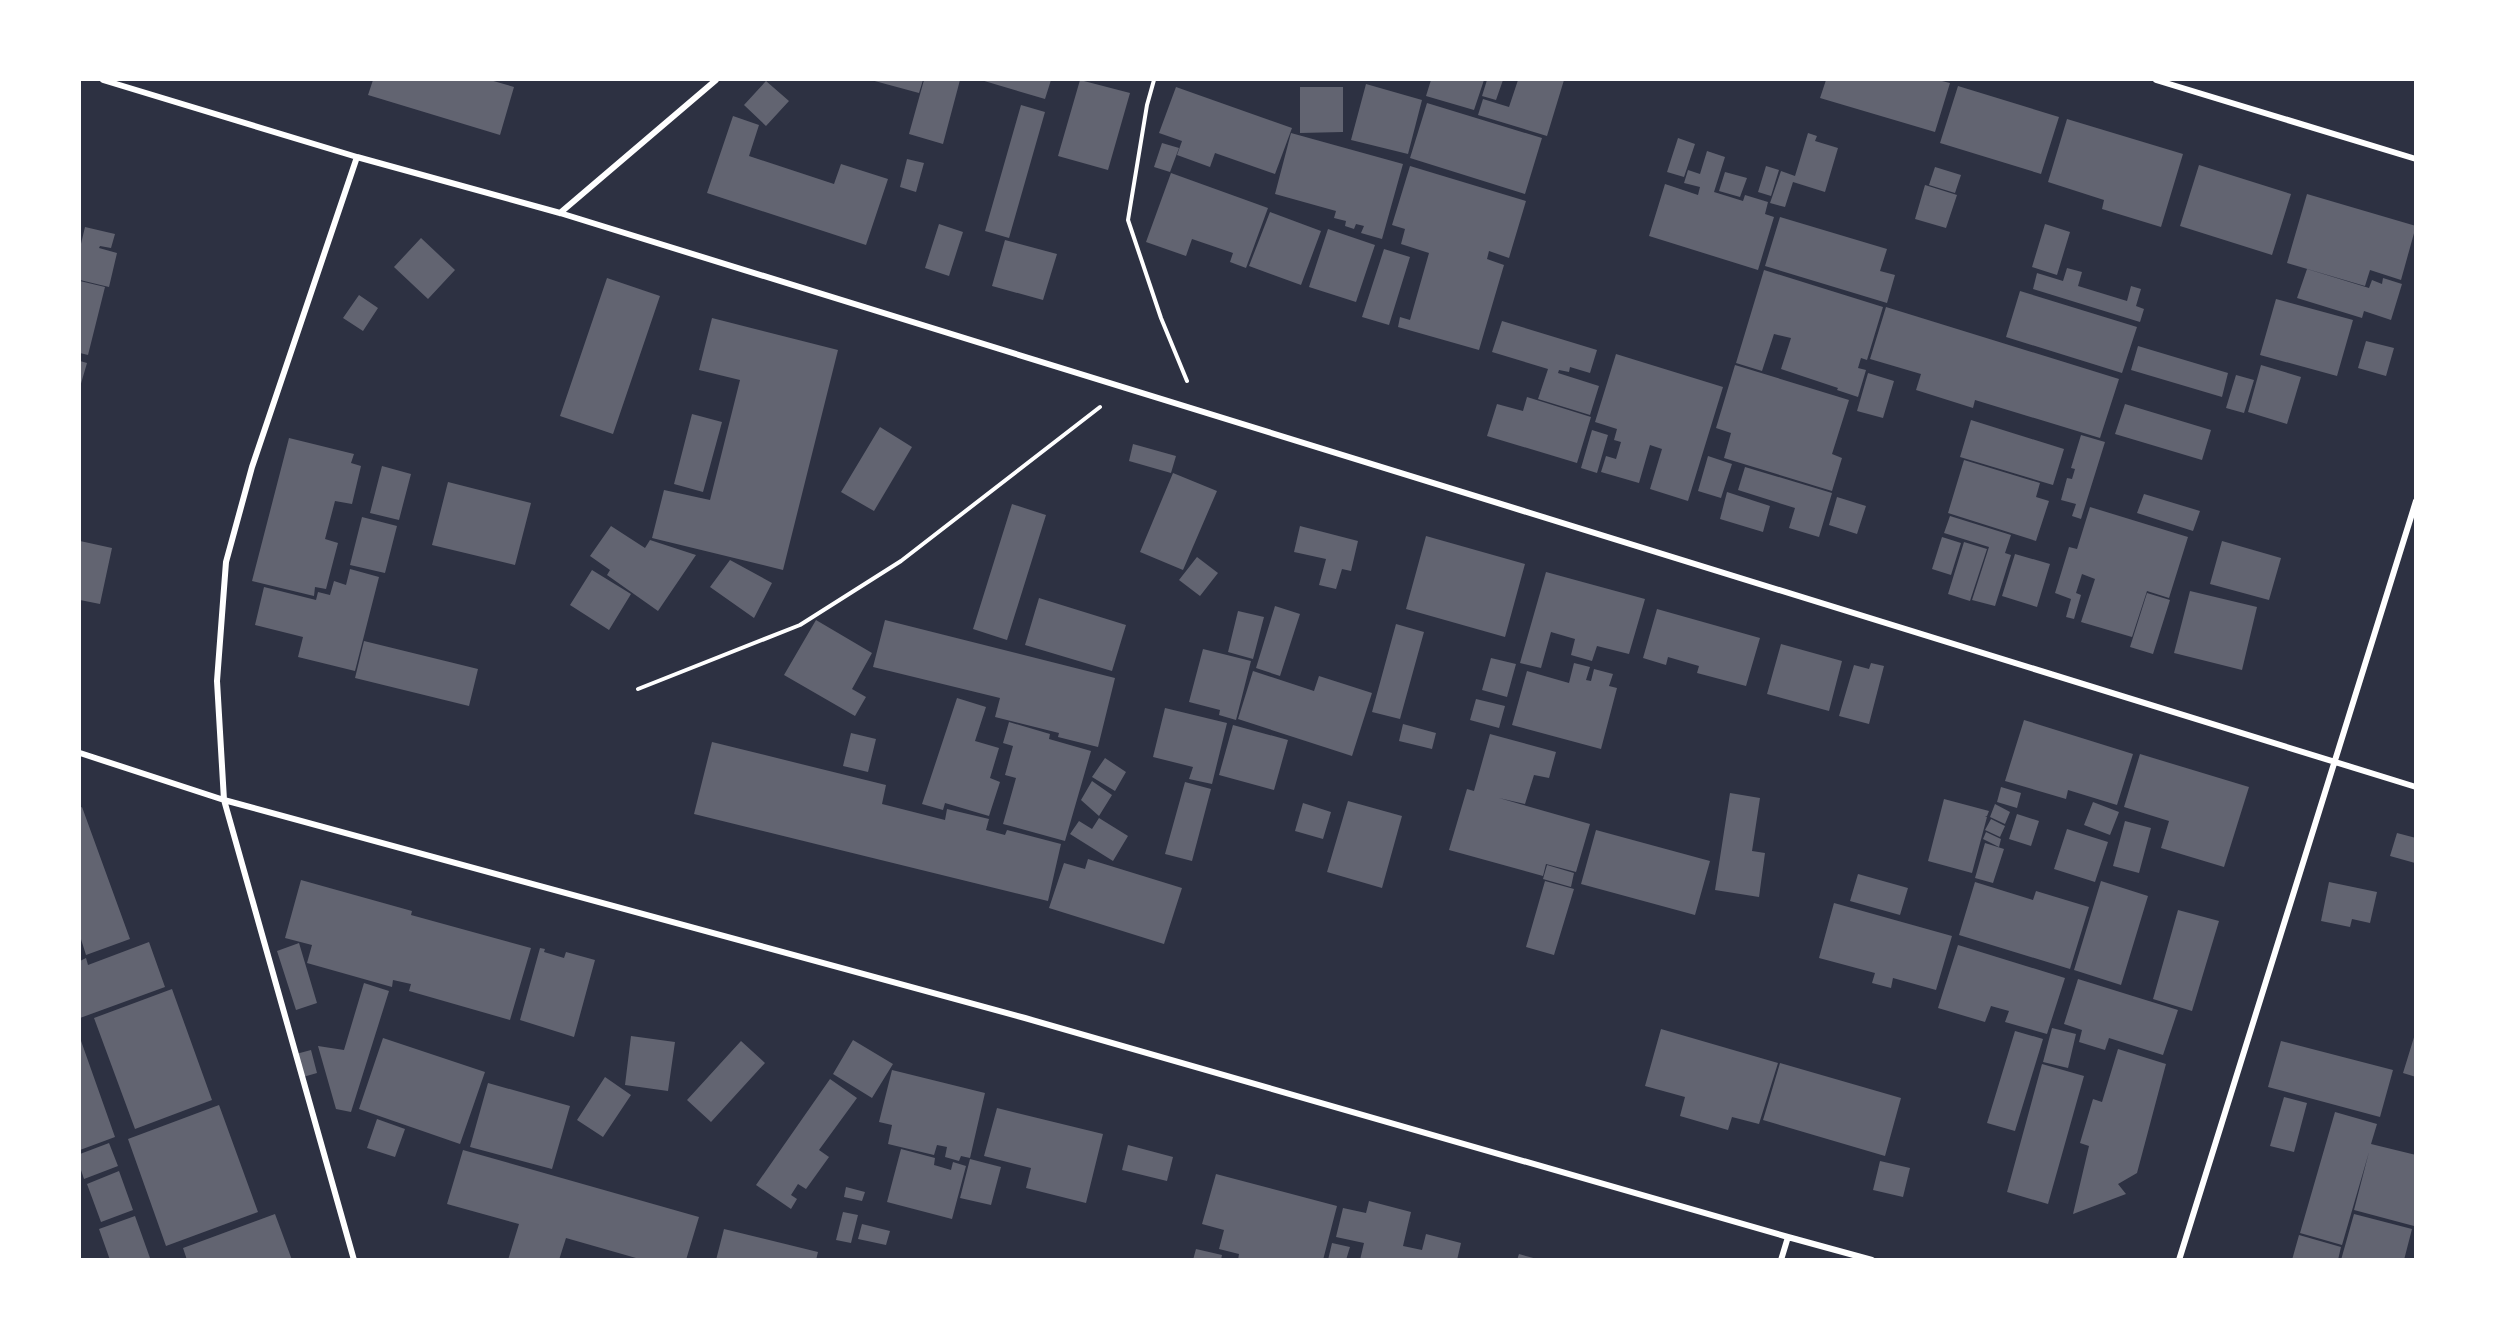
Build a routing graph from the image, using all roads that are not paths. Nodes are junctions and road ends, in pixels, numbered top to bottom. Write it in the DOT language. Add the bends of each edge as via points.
graph roads {
  1 [pos="103,80"];
  2 [pos="716,80"];
  3 [pos="2156,80"];
  4 [pos="357,156"];
  5 [pos="2415,159"];
  6 [pos="560,213"];
  7 [pos="2415,501"];
  8 [pos="80,753"];
  9 [pos="2333,762"];
  10 [pos="2415,787"];
  11 [pos="224,800"];
  12 [pos="1788,1238"];
  13 [pos="354,1260"];
  14 [pos="1781,1260"];
  15 [pos="1872,1260"];
  16 [pos="2179,1260"];
  1 -- 4 [label="street"];
  2 -- 6 [label="street"];
  3 -- 5 [label="street"];
  4 -- 6 [label="street"];
  4 -- 11 [label="street" via="252,467 226,562 217,681"];
  6 -- 9 [label="street"];
  7 -- 9 [label="street"];
  8 -- 11 [label="street"];
  9 -- 10 [label="street"];
  9 -- 16 [label="street"];
  11 -- 12 [label="street" via="1024,1018"];
  11 -- 13 [label="street"];
  12 -- 14 [label="street"];
  12 -- 15 [label="street"];
}
